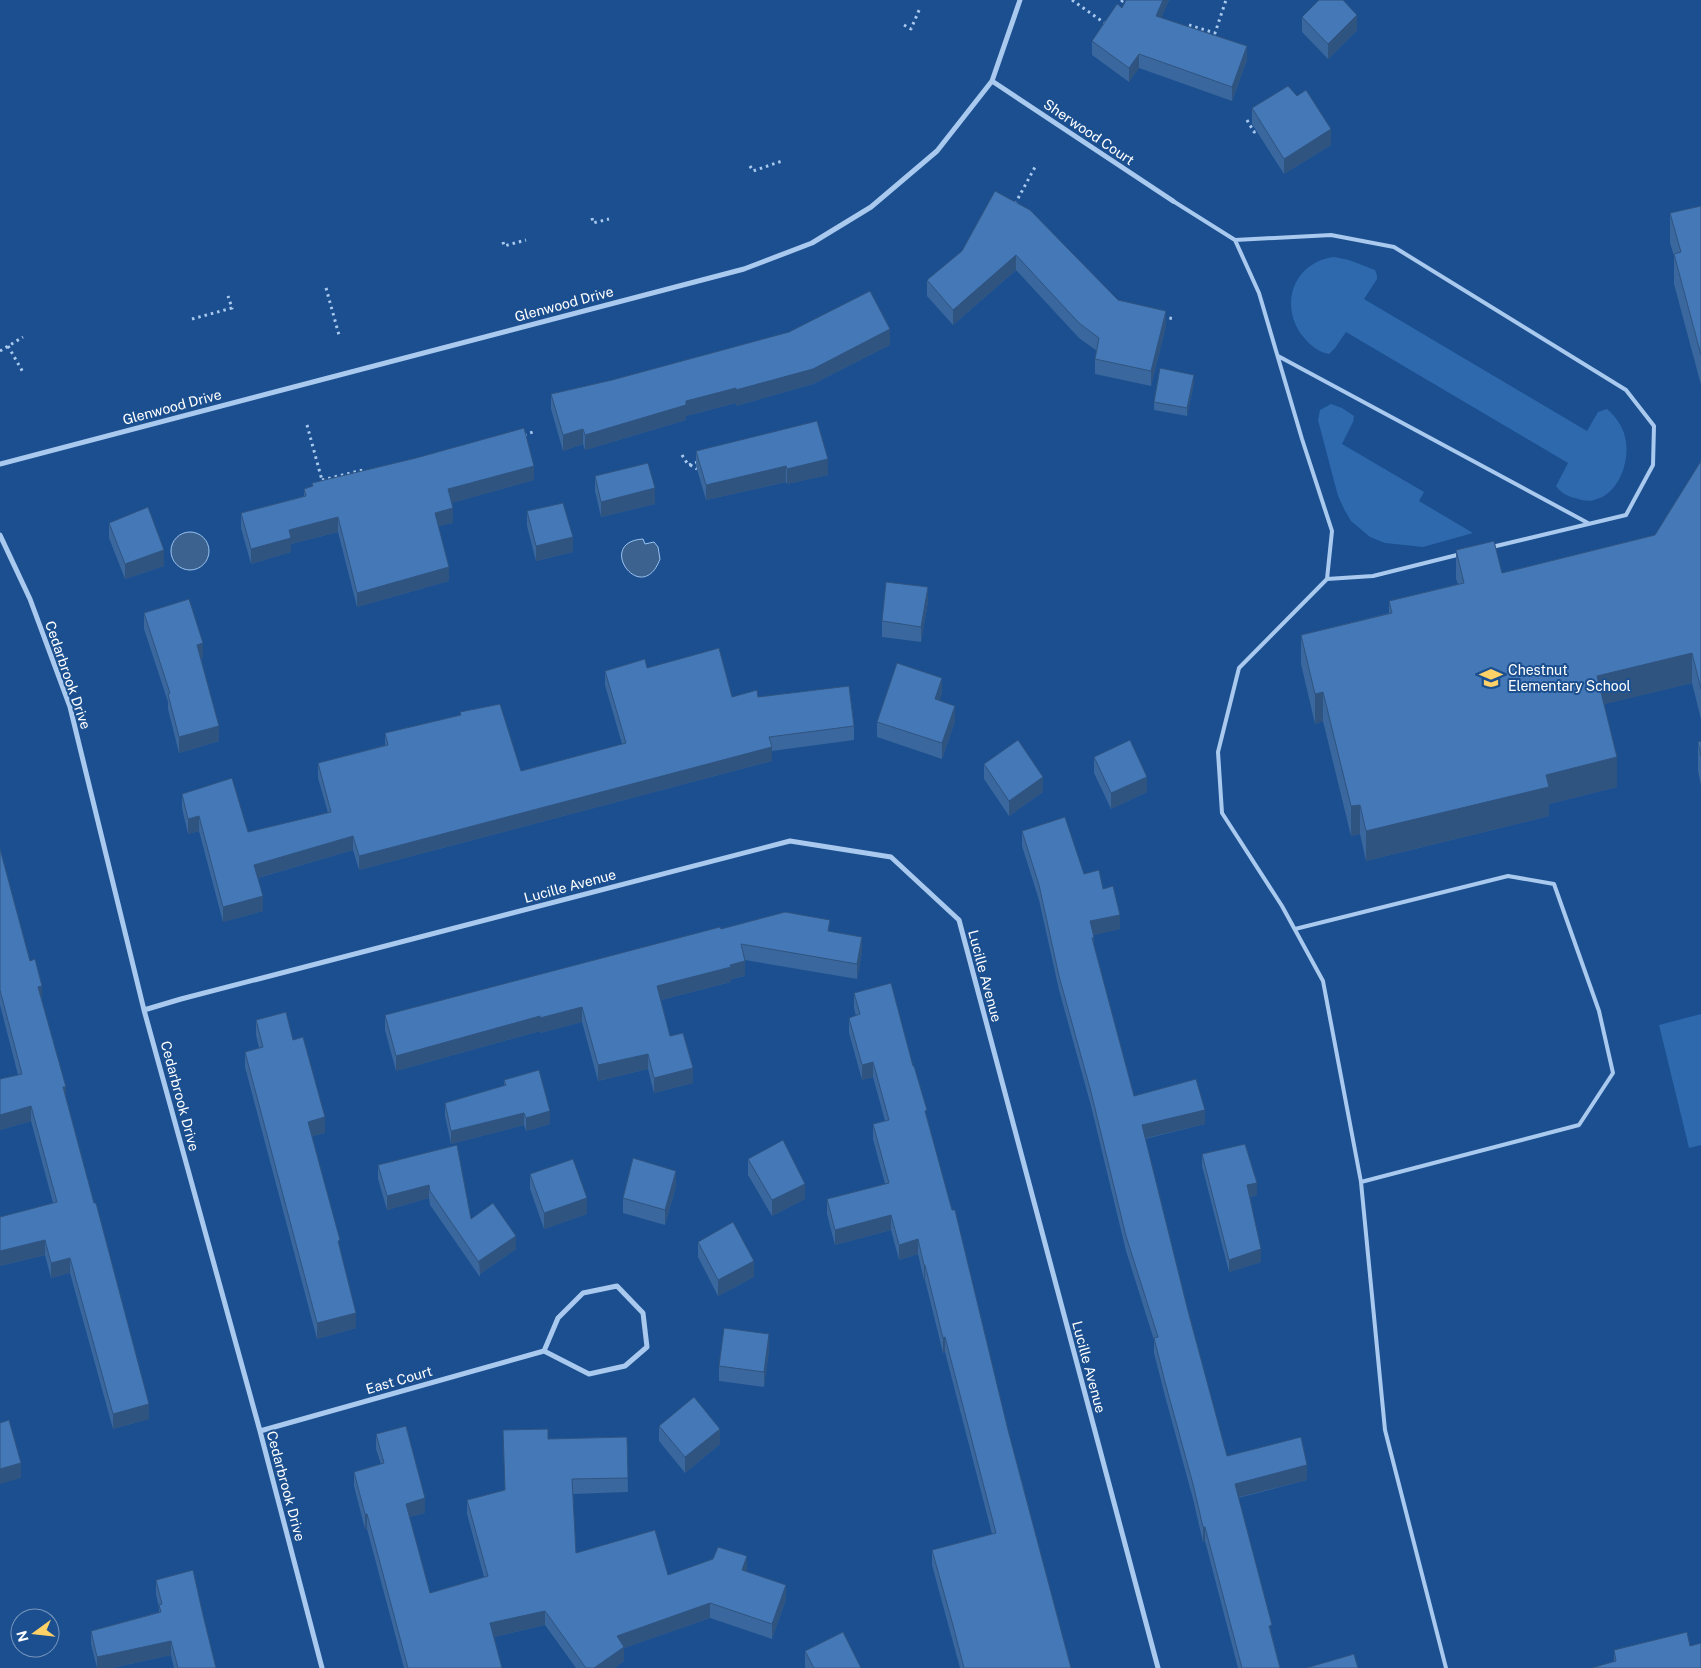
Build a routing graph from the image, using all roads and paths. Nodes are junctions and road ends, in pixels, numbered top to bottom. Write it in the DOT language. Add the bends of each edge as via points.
graph roads {
  1 [pos="1020,0"];
  2 [pos="1072,0"];
  3 [pos="1123,0"];
  4 [pos="1226,0"];
  5 [pos="920,8"];
  6 [pos="1117,8"];
  7 [pos="1111,16"];
  8 [pos="1189,24"];
  9 [pos="904,25"];
  10 [pos="992,81"];
  11 [pos="1247,120"];
  12 [pos="1257,131"];
  13 [pos="782,161"];
  14 [pos="750,166"];
  15 [pos="1035,167"];
  16 [pos="1172,201"];
  17 [pos="1014,206"];
  18 [pos="592,218"];
  19 [pos="609,219"];
  20 [pos="526,240"];
  21 [pos="1234,240"];
  22 [pos="503,242"];
  23 [pos="326,288"];
  24 [pos="228,296"];
  25 [pos="1155,315"];
  26 [pos="192,319"];
  27 [pos="1175,319"];
  28 [pos="339,335"];
  29 [pos="23,337"];
  30 [pos="8,346"];
  31 [pos="0,352"];
  32 [pos="1278,356"];
  33 [pos="24,374"];
  34 [pos="306,425"];
  35 [pos="533,432"];
  36 [pos="515,438"];
  37 [pos="682,455"];
  38 [pos="707,460"];
  39 [pos="0,464"];
  40 [pos="689,465"];
  41 [pos="697,469"];
  42 [pos="363,470"];
  43 [pos="1588,523"];
  44 [pos="0,535"];
  45 [pos="1485,548"];
  46 [pos="1466,553"];
  47 [pos="1327,579"];
  48 [pos="1295,929"];
  49 [pos="144,1010"];
  50 [pos="1361,1182"];
  51 [pos="544,1351"];
  52 [pos="260,1431"];
  53 [pos="322,1668"];
  54 [pos="1158,1668"];
  55 [pos="1446,1668"];
  1 -- 10 [label="street, Glenwood Drive"];
  2 -- 7 [label="path" via="1106,24"];
  3 -- 6 [label="path"];
  4 -- 8 [label="path" via="1215,33"];
  5 -- 9 [label="path" via="911,29"];
  10 -- 16 [label="street, Sherwood Court"];
  10 -- 39 [label="street, Glenwood Drive" via="937,151 871,207 807,246 719,275"];
  11 -- 12 [label="path" via="1254,132"];
  13 -- 14 [label="path" via="753,172"];
  15 -- 17 [label="path"];
  16 -- 21 [label="lane"];
  18 -- 19 [label="path" via="593,223"];
  20 -- 22 [label="path" via="504,246"];
  21 -- 32 [label="lane" via="1259,293"];
  21 -- 43 [label="lane" via="1331,235 1394,247 1626,390 1654,426 1653,465 1626,515"];
  23 -- 28 [label="path"];
  24 -- 26 [label="path" via="232,308"];
  25 -- 27 [label="path"];
  29 -- 30 [label="path"];
  30 -- 31 [label="path"];
  30 -- 33 [label="path"];
  32 -- 43 [label="lane"];
  32 -- 47 [label="lane" via="1332,531"];
  34 -- 42 [label="path" via="322,482"];
  35 -- 36 [label="path"];
  37 -- 40 [label="path"];
  38 -- 40 [label="path"];
  40 -- 41 [label="path"];
  43 -- 45 [label="lane"];
  44 -- 49 [label="street, Cedarbrook Drive" via="30,599 70,707"];
  46 -- 47 [label="lane" via="1373,576"];
  47 -- 48 [label="lane" via="1239,668 1218,752 1222,813"];
  48 -- 50 [label="lane" via="1323,981"];
  48 -- 50 [label="lane" via="1508,876 1554,884 1599,1011 1613,1072 1579,1125"];
  49 -- 52 [label="street, Cedarbrook Drive"];
  49 -- 54 [label="street, Lucille Avenue" via="790,841 891,857 959,920"];
  50 -- 55 [label="lane" via="1385,1430"];
  51 -- 51 [label="street" via="589,1374 625,1366 647,1347 643,1313 617,1286 583,1293 558,1318"];
  51 -- 52 [label="street, East Court"];
  52 -- 53 [label="street, Cedarbrook Drive"];
}
